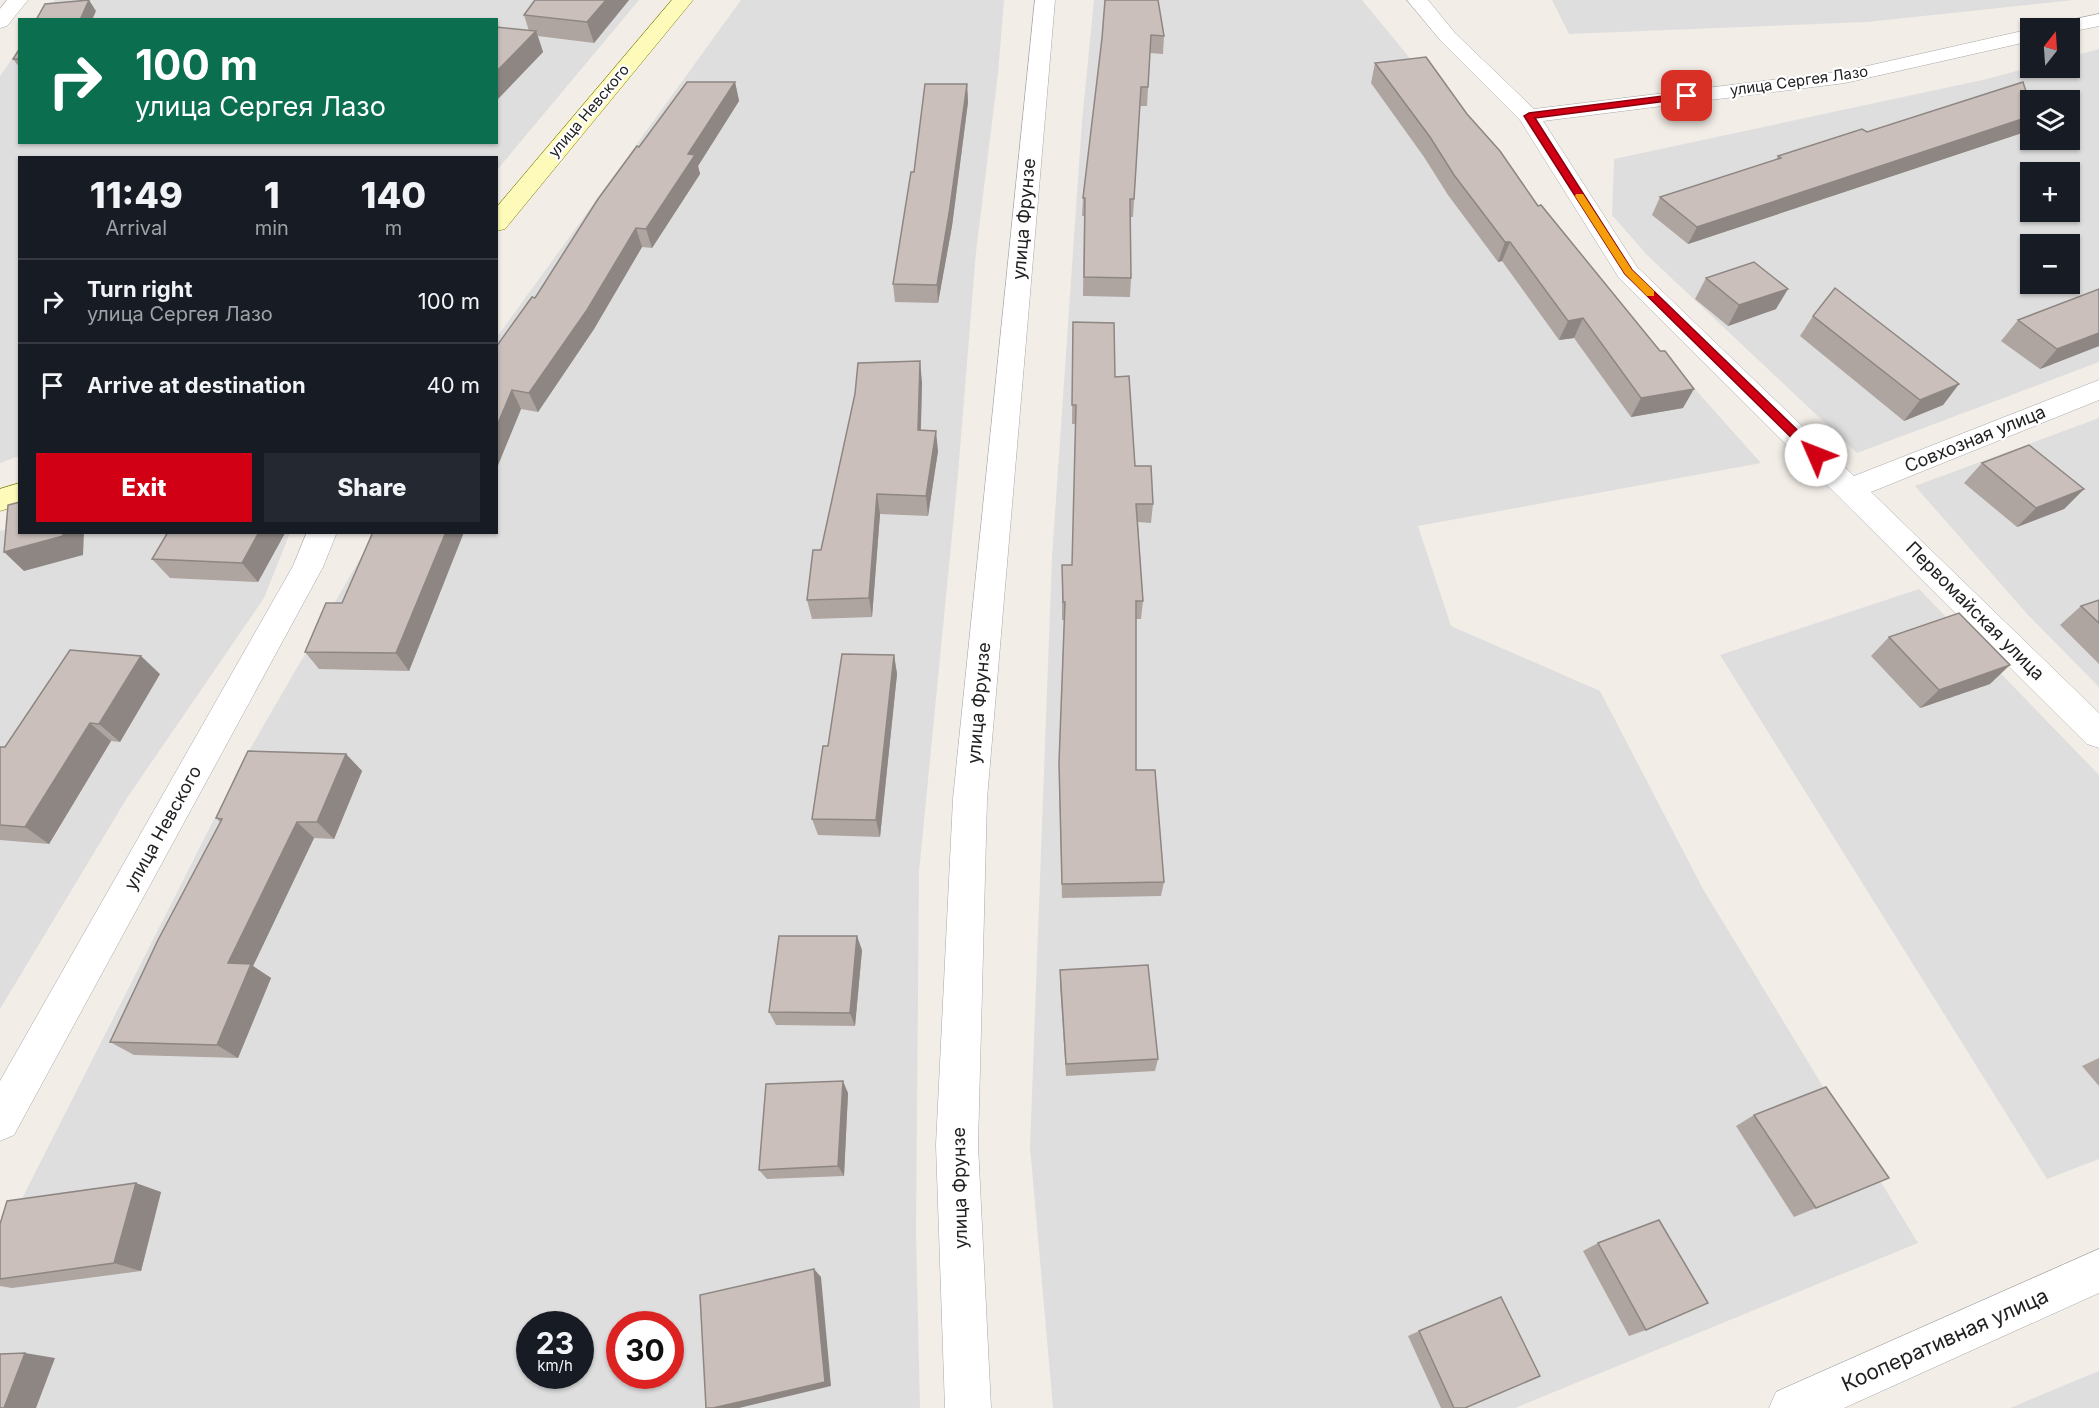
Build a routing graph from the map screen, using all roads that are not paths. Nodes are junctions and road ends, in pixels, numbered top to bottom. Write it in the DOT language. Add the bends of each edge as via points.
graph roads {
  1 [pos="18,0"];
  2 [pos="683,0"];
  3 [pos="1045,0"];
  4 [pos="1417,0"];
  5 [pos="2099,20"];
  6 [pos="0,22"];
  7 [pos="2080,24"];
  8 [pos="2020,37"];
  9 [pos="1529,116"];
  10 [pos="498,222"];
  11 [pos="2099,389"];
  12 [pos="1850,489"];
  13 [pos="18,495"];
  14 [pos="0,500"];
  15 [pos="321,534"];
  16 [pos="2099,734"];
  17 [pos="0,1121"];
  18 [pos="2099,1271"];
  19 [pos="968,1408"];
  20 [pos="1792,1408"];
  1 -- 6 [label="street"];
  2 -- 10 [label="main road, улица Невского"];
  3 -- 19 [label="street, улица Фрунзе" via="970,799 957,1145"];
  4 -- 9 [label="street, Первомайская улица" via="1448,37"];
  5 -- 7 [label="street"];
  8 -- 9 [label="street, улица Сергея Лазо" via="1845,76"];
  9 -- 12 [label="street, Первомайская улица" via="1628,272"];
  11 -- 12 [label="street, Совхозная улица"];
  12 -- 16 [label="street, Первомайская улица"];
  13 -- 14 [label="main road"];
  15 -- 17 [label="street, улица Невского" via="308,567"];
  18 -- 20 [label="street, Кооперативная улица"];
}
